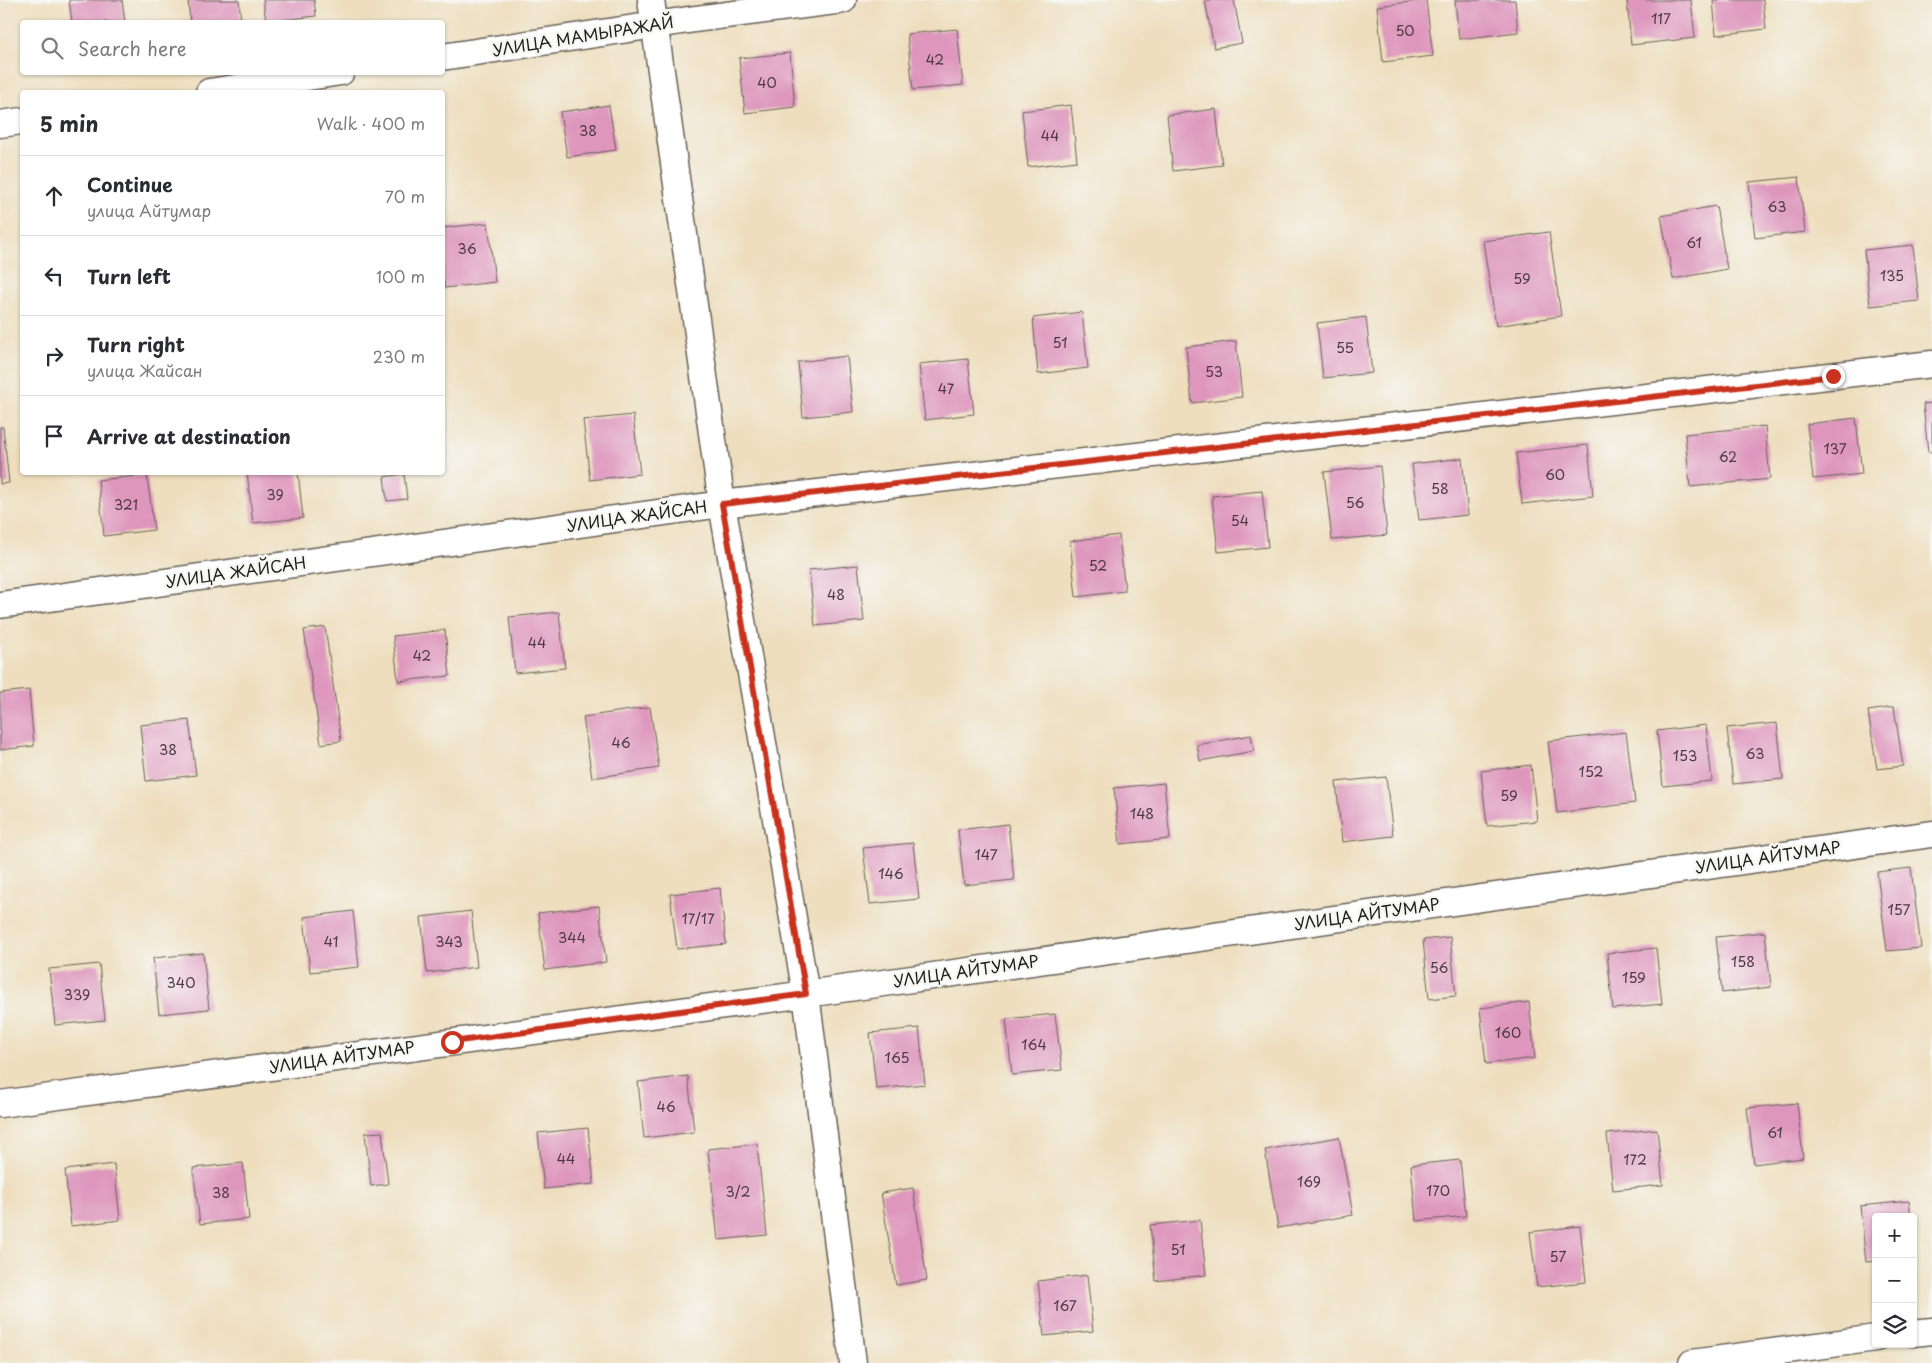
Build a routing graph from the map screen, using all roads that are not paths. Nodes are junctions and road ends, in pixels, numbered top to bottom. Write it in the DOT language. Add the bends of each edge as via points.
graph roads {
  1 [pos="843,0"];
  2 [pos="652,13"];
  3 [pos="445,56"];
  4 [pos="321,75"];
  5 [pos="222,90"];
  6 [pos="20,121"];
  7 [pos="0,124"];
  8 [pos="1932,364"];
  9 [pos="722,504"];
  10 [pos="0,605"];
  11 [pos="1932,834"];
  12 [pos="806,994"];
  13 [pos="0,1104"];
  14 [pos="1932,1330"];
  15 [pos="1917,1332"];
  16 [pos="1872,1339"];
  17 [pos="853,1363"];
  18 [pos="1692,1363"];
  1 -- 2 [label="street, УЛИЦА МАМЫРАЖАЙ"];
  2 -- 3 [label="street, УЛИЦА МАМЫРАЖАЙ"];
  2 -- 9 [label="street"];
  4 -- 5 [label="street"];
  6 -- 7 [label="street"];
  8 -- 9 [label="street, УЛИЦА ЖАЙСАН"];
  9 -- 10 [label="street, УЛИЦА ЖАЙСАН"];
  9 -- 12 [label="street"];
  11 -- 12 [label="street, УЛИЦА АЙТУМАР"];
  12 -- 13 [label="street, УЛИЦА АЙТУМАР"];
  12 -- 17 [label="street"];
  14 -- 15 [label="street"];
  16 -- 18 [label="street"];
}
